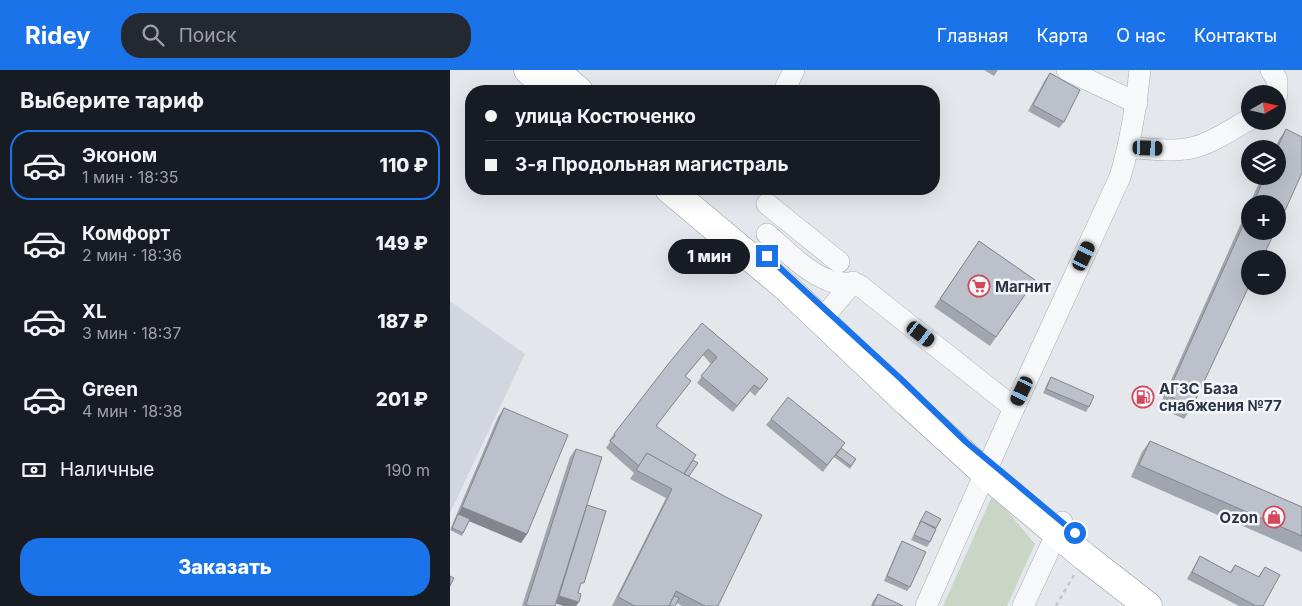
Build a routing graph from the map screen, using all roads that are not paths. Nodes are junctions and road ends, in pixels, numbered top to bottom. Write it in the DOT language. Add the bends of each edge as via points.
graph roads {
  1 [pos="528,70"];
  2 [pos="554,70"];
  3 [pos="794,70"];
  4 [pos="1067,70"];
  5 [pos="1140,70"];
  6 [pos="1271,70"];
  7 [pos="547,85"];
  8 [pos="572,85"];
  9 [pos="787,85"];
  10 [pos="1277,85"];
  11 [pos="1136,103"];
  12 [pos="1241,124"];
  13 [pos="1129,148"];
  14 [pos="677,195"];
  15 [pos="699,195"];
  16 [pos="767,204"];
  17 [pos="767,234"];
  18 [pos="821,248"];
  19 [pos="839,262"];
  20 [pos="799,273"];
  21 [pos="853,282"];
  22 [pos="828,312"];
  23 [pos="1014,408"];
  24 [pos="987,468"];
  25 [pos="1059,528"];
  26 [pos="926,606"];
  27 [pos="1024,606"];
  28 [pos="1148,606"];
  29 [pos="1169,606"];
  1 -- 7 [label="highway"];
  2 -- 8 [label="highway"];
  3 -- 9 [label="street"];
  4 -- 11 [label="street"];
  5 -- 11 [label="street"];
  6 -- 10 [label="street"];
  11 -- 13 [label="street"];
  12 -- 13 [label="street" via="1195,147"];
  13 -- 23 [label="street" via="1111,198"];
  14 -- 24 [label="highway" via="787,288 908,404"];
  15 -- 20 [label="highway"];
  16 -- 18 [label="street"];
  17 -- 20 [label="street"];
  18 -- 19 [label="street"];
  18 -- 20 [label="street"];
  20 -- 21 [label="street" via="832,282"];
  20 -- 22 [label="highway"];
  21 -- 22 [label="street"];
  21 -- 23 [label="street"];
  22 -- 24 [label="highway"];
  23 -- 24 [label="street"];
  24 -- 25 [label="highway"];
  24 -- 26 [label="street"];
  25 -- 27 [label="street"];
  25 -- 28 [label="highway" via="1085,556"];
  25 -- 29 [label="highway"];
}
